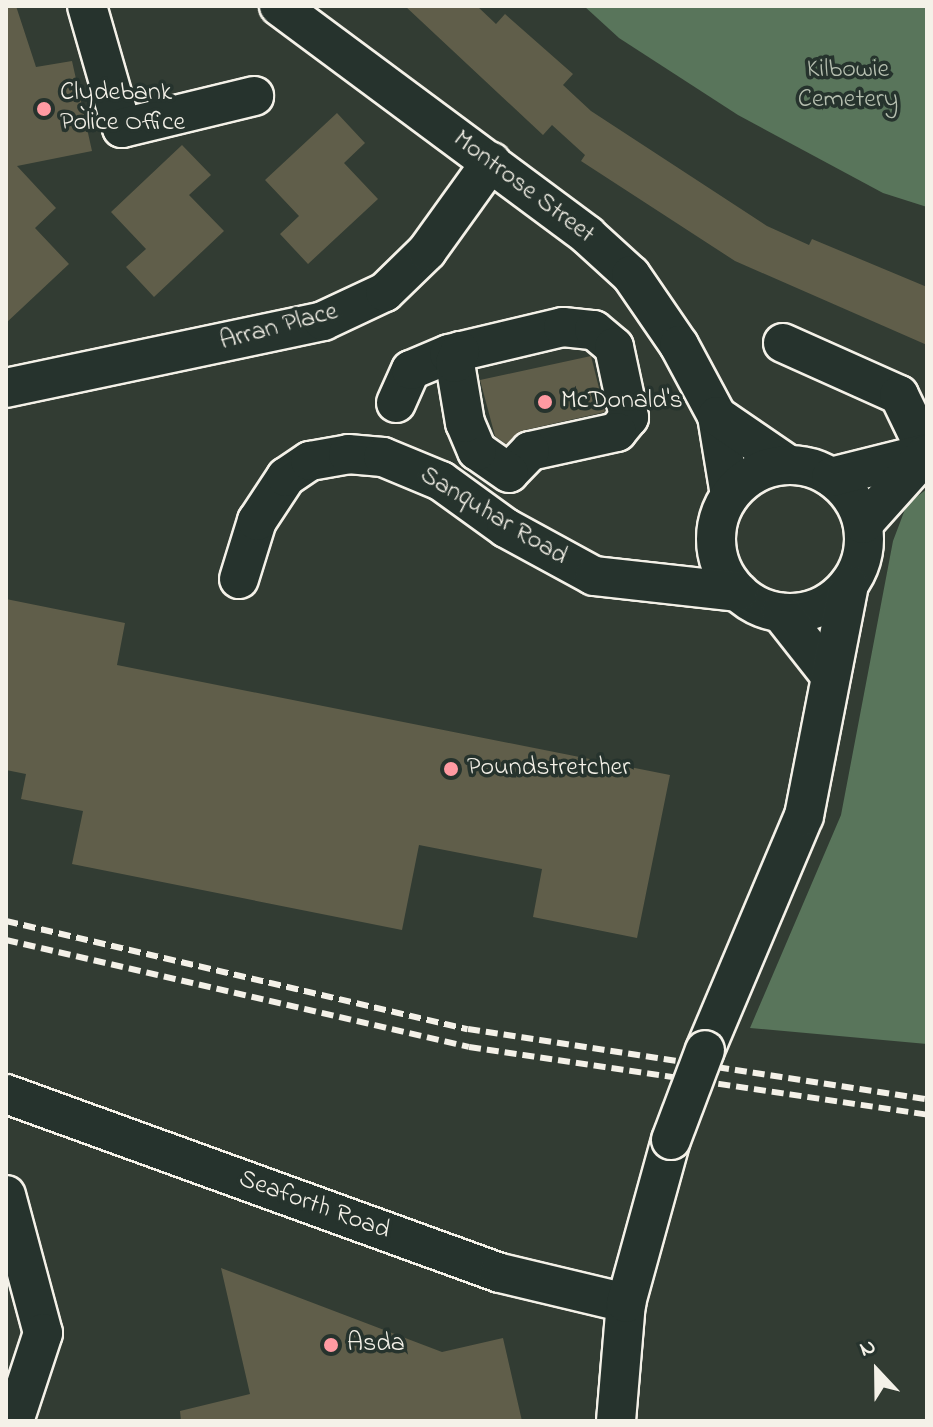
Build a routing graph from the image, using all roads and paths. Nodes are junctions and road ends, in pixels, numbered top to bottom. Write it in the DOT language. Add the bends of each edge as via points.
graph roads {
  1 [pos="87,6"];
  2 [pos="279,6"];
  3 [pos="254,96"];
  4 [pos="491,162"];
  5 [pos="783,343"];
  6 [pos="460,351"];
  7 [pos="6,388"];
  8 [pos="459,402"];
  9 [pos="717,416"];
  10 [pos="927,453"];
  11 [pos="787,464"];
  12 [pos="831,477"];
  13 [pos="730,495"];
  14 [pos="863,524"];
  15 [pos="715,541"];
  16 [pos="239,579"];
  17 [pos="675,583"];
  18 [pos="849,585"];
  19 [pos="738,592"];
  20 [pos="781,613"];
  21 [pos="829,674"];
  22 [pos="6,1094"];
  23 [pos="6,1195"];
  24 [pos="626,1303"];
  25 [pos="14,1421"];
  26 [pos="616,1421"];
  1 -- 3 [label="street" via="122,128"];
  2 -- 4 [label="street, Montrose Street"];
  4 -- 7 [label="street, Arran Place" via="427,251 385,292 323,321"];
  4 -- 9 [label="street, Montrose Street" via="631,275 679,345"];
  5 -- 10 [label="street" via="899,395"];
  6 -- 8 [label="street" via="455,363"];
  6 -- 8 [label="street" via="411,370 396,403 437,386"];
  6 -- 8 [label="street" via="563,327 594,330 614,347 629,417 617,432 530,451 509,473 477,451"];
  9 -- 11 [label="street, Montrose Street"];
  9 -- 13 [label="street, Montrose Street"];
  10 -- 12 [label="street"];
  10 -- 14 [label="street"];
  11 -- 12 [label="street"];
  11 -- 13 [label="street" via="745,479"];
  12 -- 14 [label="street" via="852,498"];
  13 -- 15 [label="street"];
  14 -- 18 [label="street" via="862,556"];
  15 -- 17 [label="street"];
  15 -- 19 [label="street" via="722,569"];
  16 -- 17 [label="street, Sanquhar Road" via="257,521 286,477 310,461 348,454 383,457 441,481 506,528 594,576"];
  17 -- 19 [label="street, Sanquhar Road"];
  18 -- 20 [label="street" via="807,612"];
  18 -- 21 [label="street"];
  19 -- 20 [label="street"];
  20 -- 21 [label="street"];
  21 -- 24 [label="street, bridge" via="804,816 671,1140"];
  22 -- 24 [label="street, Seaforth Road" via="500,1273"];
  23 -- 25 [label="street" via="43,1333"];
  24 -- 26 [label="street"];
}
